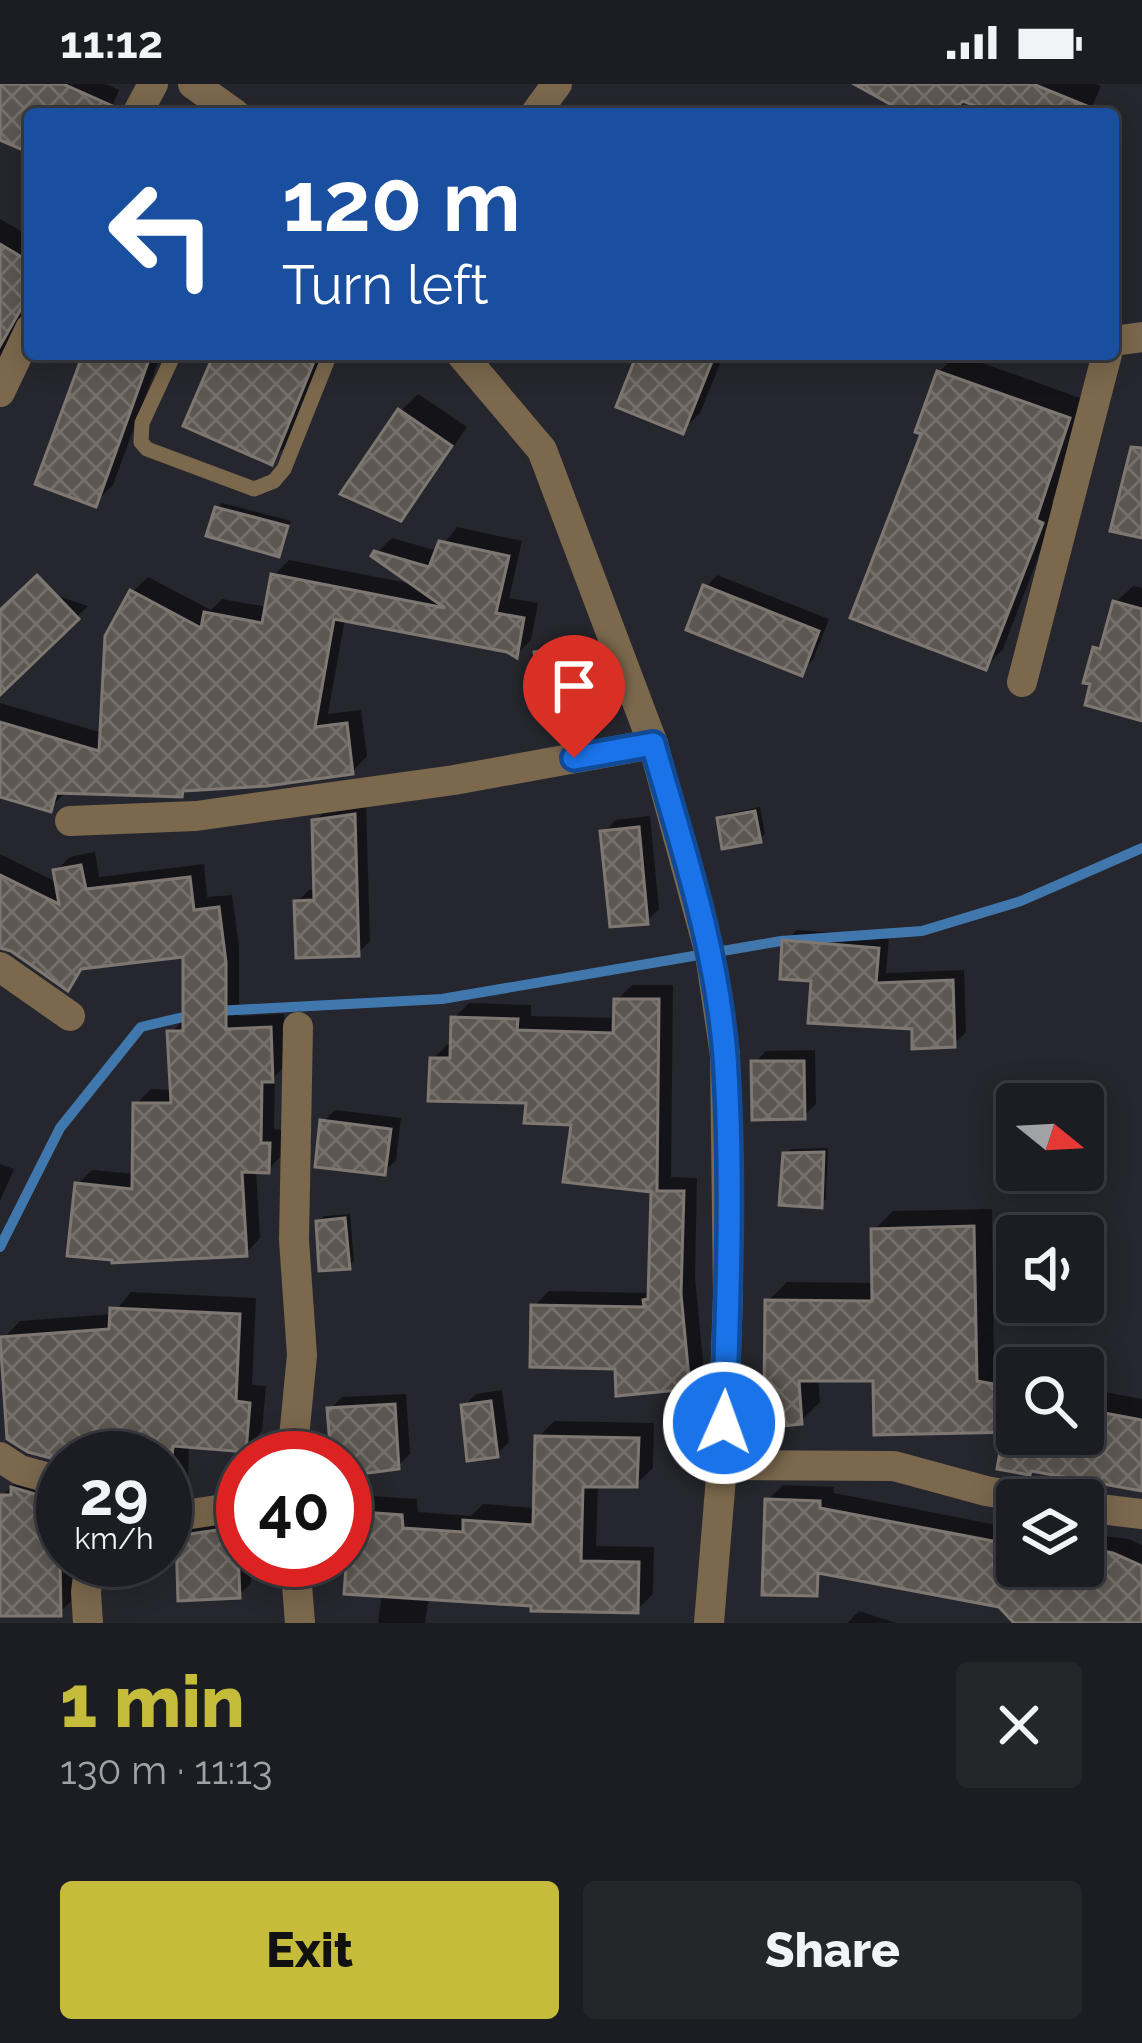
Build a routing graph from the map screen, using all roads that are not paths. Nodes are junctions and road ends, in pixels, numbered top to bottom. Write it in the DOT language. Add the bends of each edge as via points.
graph roads {
  1 [pos="193,84"];
  2 [pos="227,108"];
  3 [pos="24,342"];
  4 [pos="171,360"];
  5 [pos="328,360"];
  6 [pos="466,360"];
  7 [pos="1105,360"];
  8 [pos="0,392"];
  9 [pos="1022,682"];
  10 [pos="653,744"];
  11 [pos="70,821"];
  12 [pos="0,967"];
  13 [pos="70,1016"];
  14 [pos="298,1027"];
  15 [pos="295,1431"];
  16 [pos="0,1457"];
  17 [pos="722,1465"];
  18 [pos="36,1474"];
  19 [pos="996,1493"];
  20 [pos="1104,1509"];
  21 [pos="1142,1514"];
  22 [pos="87,1587"];
  23 [pos="297,1587"];
  24 [pos="88,1623"];
  25 [pos="300,1623"];
  26 [pos="709,1623"];
  1 -- 2 [label="street"];
  3 -- 8 [label="street"];
  4 -- 5 [label="lane" via="141,442 254,489 284,469"];
  6 -- 10 [label="street" via="542,450"];
  7 -- 9 [label="street"];
  10 -- 11 [label="street" via="196,816"];
  10 -- 17 [label="street" via="702,917 725,1055"];
  12 -- 13 [label="street"];
  14 -- 15 [label="street" via="302,1355"];
  16 -- 18 [label="street"];
  17 -- 19 [label="street" via="894,1466"];
  17 -- 26 [label="street"];
  20 -- 21 [label="street"];
  22 -- 24 [label="street"];
  23 -- 25 [label="street"];
}
